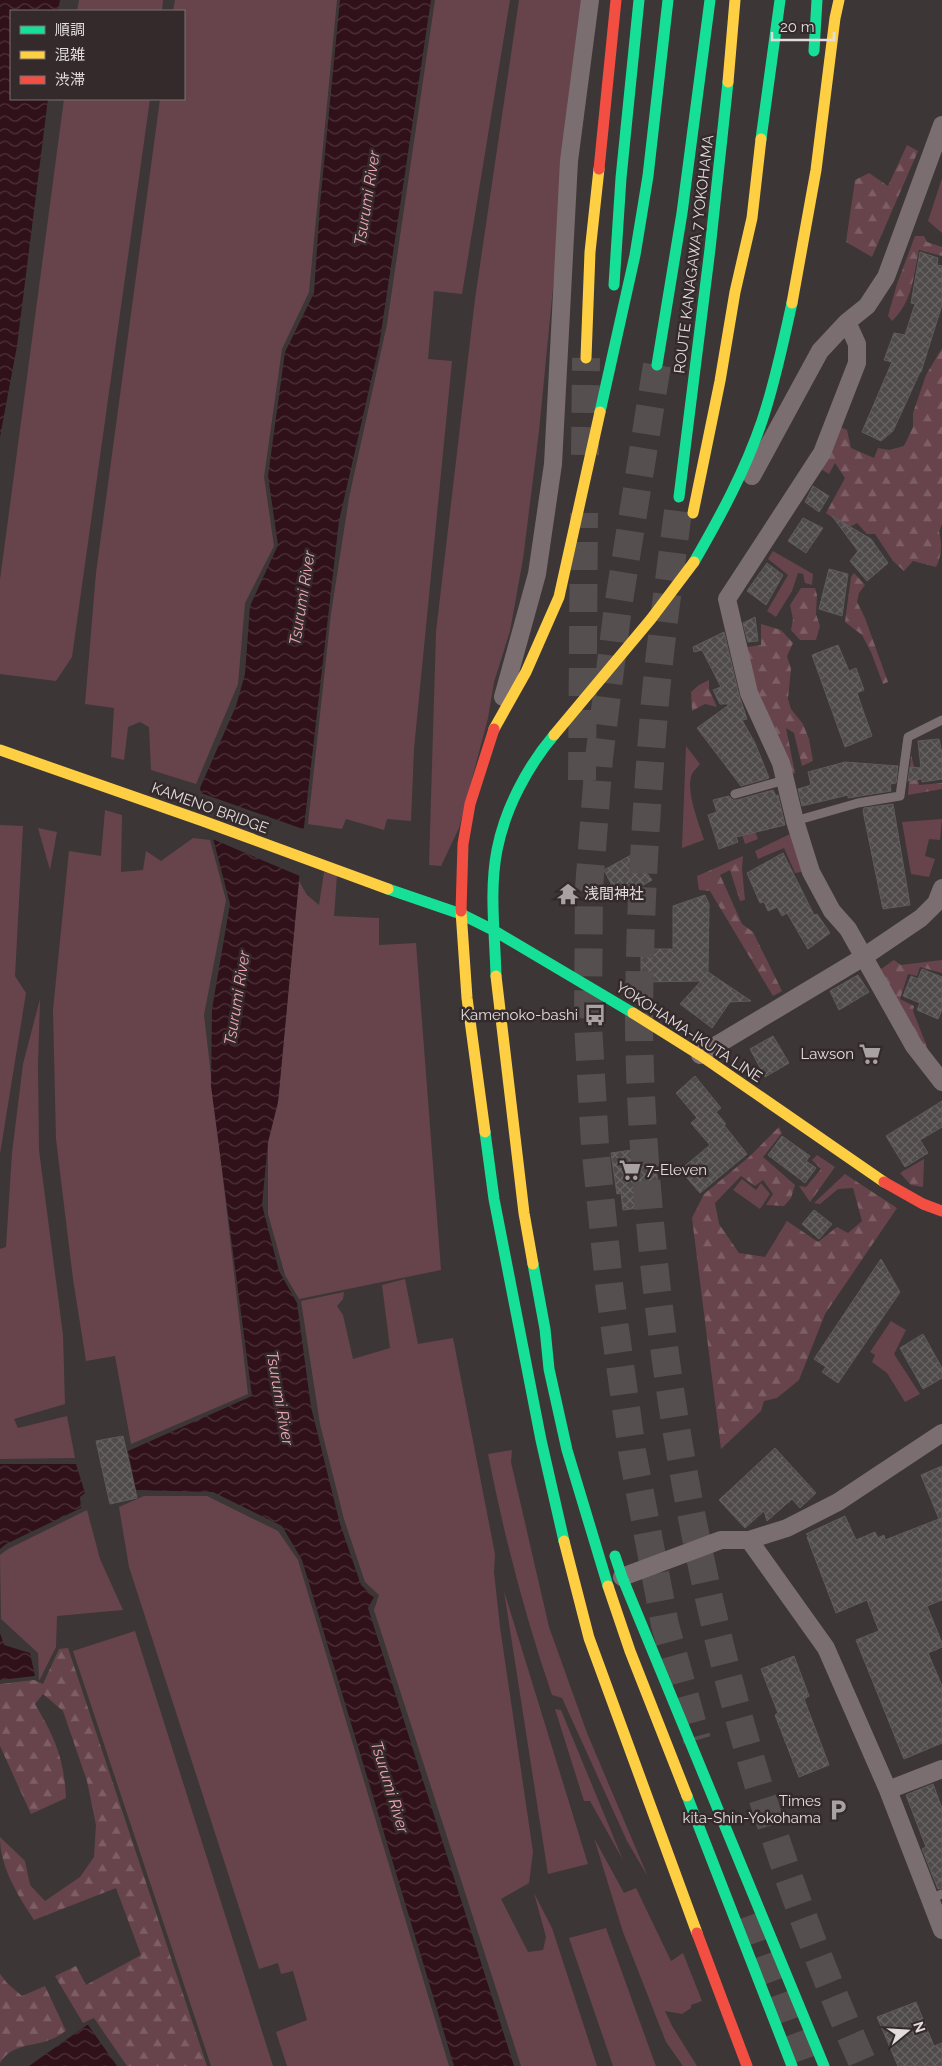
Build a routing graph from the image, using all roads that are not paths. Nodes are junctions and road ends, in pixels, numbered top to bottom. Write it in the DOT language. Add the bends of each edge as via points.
graph roads {
  1 [pos="590,0"];
  2 [pos="616,0"];
  3 [pos="638,0"];
  4 [pos="668,0"];
  5 [pos="710,0"];
  6 [pos="735,0"];
  7 [pos="780,0"];
  8 [pos="817,0"];
  9 [pos="839,0"];
  10 [pos="813,61"];
  11 [pos="942,125"];
  12 [pos="796,214"];
  13 [pos="846,322"];
  14 [pos="586,358"];
  15 [pos="657,365"];
  16 [pos="778,366"];
  17 [pos="602,404"];
  18 [pos="678,511"];
  19 [pos="693,513"];
  20 [pos="694,562"];
  21 [pos="942,720"];
  22 [pos="494,729"];
  23 [pos="0,750"];
  24 [pos="785,780"];
  25 [pos="735,794"];
  26 [pos="795,821"];
  27 [pos="942,888"];
  28 [pos="409,897"];
  29 [pos="461,914"];
  30 [pos="493,930"];
  31 [pos="862,958"];
  32 [pos="700,1055"];
  33 [pos="942,1082"];
  34 [pos="942,1211"];
  35 [pos="516,1304"];
  36 [pos="545,1329"];
  37 [pos="572,1421"];
  38 [pos="942,1433"];
  39 [pos="556,1453"];
  40 [pos="749,1540"];
  41 [pos="612,1549"];
  42 [pos="622,1577"];
  43 [pos="942,1768"];
  44 [pos="888,1790"];
  45 [pos="936,1896"];
  46 [pos="942,1930"];
  47 [pos="748,2066"];
  48 [pos="792,2066"];
  49 [pos="824,2066"];
  1 -- 22 [label="street" via="569,161 553,464 537,574"];
  2 -- 14 [label="main road" via="590,252"];
  3 -- 17 [label="main road" via="621,178 613,312"];
  4 -- 17 [label="main road" via="648,176 635,255"];
  5 -- 15 [label="main road, ROUTE KANAGAWA 7 YOKOHAMA" via="682,213"];
  6 -- 18 [label="main road, ROUTE KANAGAWA 7 YOKOHAMA" via="715,214"];
  7 -- 19 [label="main road" via="752,218"];
  8 -- 10 [label="main road"];
  9 -- 16 [label="main road" via="819,152"];
  11 -- 13 [label="street" via="886,277 867,306"];
  12 -- 16 [label="main road"];
  13 -- 20 [label="street" via="820,351 738,503"];
  13 -- 24 [label="street" via="857,344 857,363 822,453 727,599 749,692 781,762"];
  16 -- 20 [label="main road" via="757,436 727,503"];
  17 -- 22 [label="main road" via="558,597 526,672"];
  20 -- 30 [label="main road" via="651,619 550,739 526,776 512,802 497,850"];
  21 -- 26 [label="lane" via="908,737 900,796 858,803"];
  22 -- 29 [label="main road" via="470,804 464,836"];
  23 -- 28 [label="main road, KAMENO BRIDGE"];
  24 -- 25 [label="lane"];
  24 -- 26 [label="street"];
  26 -- 31 [label="street" via="811,872 832,911 848,929"];
  27 -- 31 [label="street" via="936,903 921,918"];
  28 -- 29 [label="main road, YOKOHAMA-IKUTA LINE"];
  29 -- 30 [label="main road, YOKOHAMA-IKUTA LINE"];
  29 -- 35 [label="main road" via="467,998 494,1199"];
  30 -- 32 [label="main road, YOKOHAMA-IKUTA LINE"];
  30 -- 36 [label="main road" via="511,1118"];
  31 -- 32 [label="street"];
  31 -- 33 [label="street" via="914,1046"];
  32 -- 34 [label="main road, YOKOHAMA-IKUTA LINE" via="878,1179"];
  35 -- 39 [label="main road"];
  35 -- 47 [label="main road" via="541,1440 589,1638"];
  36 -- 37 [label="main road"];
  36 -- 48 [label="main road" via="549,1369 567,1450 609,1590 661,1735"];
  38 -- 40 [label="street" via="838,1502 787,1528"];
  40 -- 42 [label="street" via="721,1540"];
  40 -- 44 [label="street" via="826,1648"];
  41 -- 42 [label="main road"];
  42 -- 49 [label="main road"];
  43 -- 44 [label="street"];
  44 -- 45 [label="street"];
  45 -- 46 [label="street"];
}
